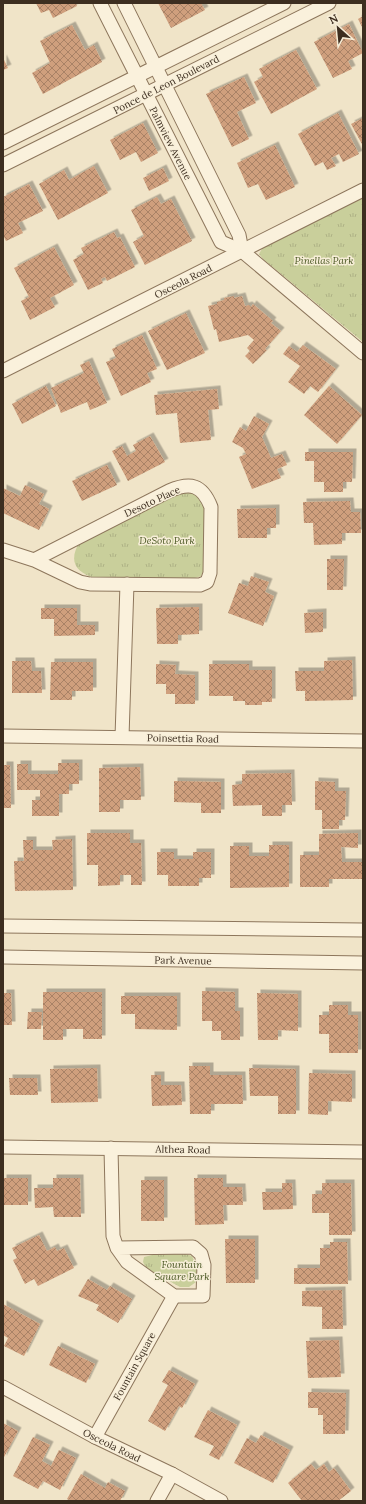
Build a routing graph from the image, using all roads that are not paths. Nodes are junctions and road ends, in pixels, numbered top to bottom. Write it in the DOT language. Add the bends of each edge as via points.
graph roads {
  1 [pos="100,3"];
  2 [pos="124,3"];
  3 [pos="284,3"];
  4 [pos="329,3"];
  5 [pos="156,67"];
  6 [pos="137,77"];
  7 [pos="165,85"];
  8 [pos="146,94"];
  9 [pos="3,143"];
  10 [pos="3,165"];
  11 [pos="363,190"];
  12 [pos="242,251"];
  13 [pos="363,353"];
  14 [pos="3,371"];
  15 [pos="3,550"];
  16 [pos="34,560"];
  17 [pos="127,584"];
  18 [pos="3,736"];
  19 [pos="122,737"];
  20 [pos="363,741"];
  21 [pos="3,926"];
  22 [pos="363,930"];
  23 [pos="3,957"];
  24 [pos="363,963"];
  25 [pos="3,1147"];
  26 [pos="111,1148"];
  27 [pos="363,1152"];
  28 [pos="117,1248"];
  29 [pos="174,1296"];
  30 [pos="3,1387"];
  31 [pos="95,1437"];
  32 [pos="172,1474"];
  33 [pos="157,1501"];
  34 [pos="221,1501"];
  1 -- 6 [label="street, Palmview Avenue"];
  2 -- 5 [label="street, Palmview Avenue"];
  3 -- 5 [label="street, Ponce de Leon Boulevard"];
  4 -- 7 [label="street, Ponce de Leon Boulevard"];
  5 -- 6 [label="street, Ponce de Leon Boulevard"];
  5 -- 7 [label="street, Palmview Avenue"];
  6 -- 8 [label="street, Palmview Avenue"];
  6 -- 9 [label="street, Ponce de Leon Boulevard"];
  7 -- 8 [label="street, Ponce de Leon Boulevard"];
  7 -- 12 [label="street, Palmview Avenue" via="239,235"];
  8 -- 10 [label="street, Ponce de Leon Boulevard"];
  8 -- 12 [label="street, Palmview Avenue" via="221,242"];
  11 -- 12 [label="street, Osceola Road"];
  12 -- 13 [label="street, Palmview Avenue"];
  12 -- 14 [label="street, Osceola Road"];
  15 -- 16 [label="street"];
  16 -- 17 [label="street, Desoto Place" via="80,582"];
  16 -- 17 [label="street, Desoto Place" via="168,491 180,486 192,486 201,490 208,497 212,507 210,573 207,582"];
  17 -- 19 [label="street"];
  18 -- 19 [label="street, Poinsettia Road"];
  19 -- 20 [label="street, Poinsettia Road"];
  21 -- 22 [label="street"];
  23 -- 24 [label="street, Park Avenue"];
  25 -- 26 [label="street, Althea Road"];
  26 -- 27 [label="street, Althea Road"];
  26 -- 28 [label="street" via="113,1236"];
  28 -- 29 [label="street" via="127,1262"];
  28 -- 29 [label="street" via="193,1247 201,1254 204,1265 204,1296"];
  29 -- 31 [label="street, Fountain Square"];
  30 -- 31 [label="street, Osceola Road"];
  31 -- 32 [label="street, Osceola Road"];
  32 -- 33 [label="street"];
  32 -- 34 [label="street, Osceola Road"];
}
